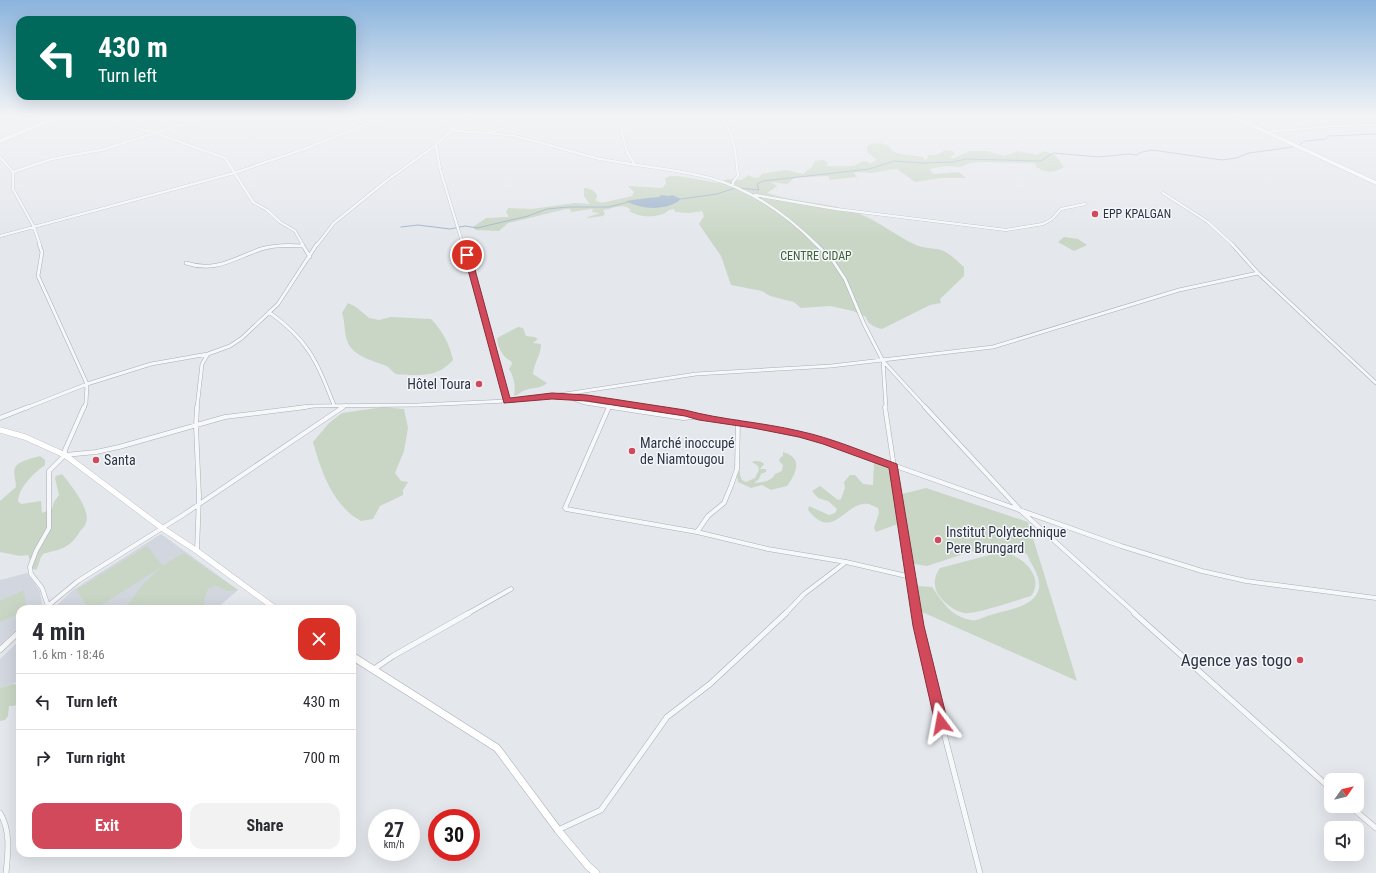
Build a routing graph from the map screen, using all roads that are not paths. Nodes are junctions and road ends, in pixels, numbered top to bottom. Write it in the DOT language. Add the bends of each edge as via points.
graph roads {
  1 [pos="70,156"];
  2 [pos="219,156"];
  3 [pos="287,156"];
  4 [pos="421,156"];
  5 [pos="438,156"];
  6 [pos="588,156"];
  7 [pos="629,156"];
  8 [pos="734,156"];
  9 [pos="1317,156"];
  10 [pos="0,157"];
  11 [pos="635,165"];
  12 [pos="14,172"];
  13 [pos="234,173"];
  14 [pos="1376,183"];
  15 [pos="736,187"];
  16 [pos="1163,193"];
  17 [pos="752,195"];
  18 [pos="1085,204"];
  19 [pos="34,227"];
  20 [pos="0,236"];
  21 [pos="302,246"];
  22 [pos="310,256"];
  23 [pos="186,264"];
  24 [pos="1258,273"];
  25 [pos="269,312"];
  26 [pos="208,354"];
  27 [pos="882,361"];
  28 [pos="1376,383"];
  29 [pos="87,384"];
  30 [pos="552,396"];
  31 [pos="507,401"];
  32 [pos="610,404"];
  33 [pos="334,405"];
  34 [pos="346,405"];
  35 [pos="647,410"];
  36 [pos="676,412"];
  37 [pos="674,416"];
  38 [pos="699,417"];
  39 [pos="0,418"];
  40 [pos="738,422"];
  41 [pos="196,426"];
  42 [pos="0,430"];
  43 [pos="65,455"];
  44 [pos="894,466"];
  45 [pos="199,504"];
  46 [pos="1021,511"];
  47 [pos="162,528"];
  48 [pos="697,532"];
  49 [pos="197,551"];
  50 [pos="846,562"];
  51 [pos="911,577"];
  52 [pos="511,589"];
  53 [pos="1376,598"];
  54 [pos="46,605"];
  55 [pos="50,605"];
  56 [pos="271,605"];
  57 [pos="16,635"];
  58 [pos="0,650"];
  59 [pos="356,658"];
  60 [pos="374,669"];
  61 [pos="1324,783"];
  62 [pos="0,813"];
  63 [pos="1358,813"];
  64 [pos="1376,828"];
  65 [pos="558,830"];
  66 [pos="6,873"];
  67 [pos="596,873"];
  68 [pos="980,873"];
  1 -- 12 [label="street"];
  2 -- 13 [label="street" via="225,158"];
  3 -- 13 [label="street"];
  4 -- 22 [label="street" via="334,223"];
  5 -- 31 [label="street"];
  6 -- 11 [label="street"];
  7 -- 11 [label="street"];
  8 -- 15 [label="street" via="738,176 733,182"];
  9 -- 14 [label="main road"];
  10 -- 12 [label="street"];
  11 -- 15 [label="street" via="709,178"];
  12 -- 19 [label="street" via="13,189"];
  13 -- 19 [label="street"];
  13 -- 21 [label="street" via="253,202 291,228"];
  15 -- 17 [label="street"];
  16 -- 24 [label="street" via="1208,222 1238,249"];
  17 -- 18 [label="street" via="836,210 1006,230 1043,224 1061,209"];
  17 -- 27 [label="street" via="796,226 833,261 845,279"];
  19 -- 20 [label="street"];
  19 -- 29 [label="street" via="42,252 38,276"];
  21 -- 22 [label="street"];
  21 -- 23 [label="street" via="263,249 208,268"];
  22 -- 25 [label="street" via="278,304"];
  24 -- 27 [label="street" via="1179,290 993,347"];
  24 -- 28 [label="street"];
  25 -- 26 [label="street" via="242,338 230,346"];
  25 -- 33 [label="street" via="289,326 308,347"];
  26 -- 29 [label="street" via="151,364"];
  26 -- 41 [label="street" via="202,364 198,382"];
  27 -- 30 [label="street" via="696,374"];
  27 -- 44 [label="street"];
  27 -- 46 [label="street"];
  29 -- 39 [label="street"];
  29 -- 43 [label="street" via="86,403"];
  30 -- 31 [label="street"];
  30 -- 32 [label="street" via="585,403"];
  31 -- 34 [label="street" via="418,406"];
  32 -- 35 [label="street"];
  32 -- 48 [label="street" via="566,510"];
  33 -- 34 [label="street"];
  33 -- 41 [label="street" via="251,413"];
  34 -- 45 [label="street"];
  35 -- 36 [label="street"];
  35 -- 37 [label="street"];
  36 -- 37 [label="street"];
  36 -- 38 [label="street"];
  37 -- 38 [label="street"];
  38 -- 40 [label="street"];
  40 -- 44 [label="street" via="825,441"];
  40 -- 48 [label="street" via="737,469 731,486 724,503 708,516"];
  41 -- 43 [label="street" via="119,447"];
  41 -- 45 [label="street"];
  42 -- 43 [label="main road" via="25,437"];
  43 -- 47 [label="main road"];
  43 -- 54 [label="street" via="49,471 49,528 30,567 31,574 43,587"];
  44 -- 46 [label="street"];
  44 -- 51 [label="street"];
  45 -- 47 [label="street"];
  45 -- 49 [label="street"];
  46 -- 53 [label="street" via="1202,571 1246,581"];
  46 -- 61 [label="street"];
  47 -- 49 [label="main road"];
  47 -- 55 [label="street" via="78,581"];
  48 -- 50 [label="street" via="768,549"];
  49 -- 56 [label="main road"];
  50 -- 51 [label="street"];
  50 -- 65 [label="street" via="804,594 710,684 667,717 601,810"];
  51 -- 68 [label="street" via="918,626"];
  52 -- 60 [label="street"];
  57 -- 58 [label="street"];
  59 -- 60 [label="main road"];
  60 -- 65 [label="main road" via="497,748"];
  62 -- 66 [label="street" via="6,820 8,839"];
  63 -- 64 [label="street"];
  65 -- 67 [label="main road"];
}
